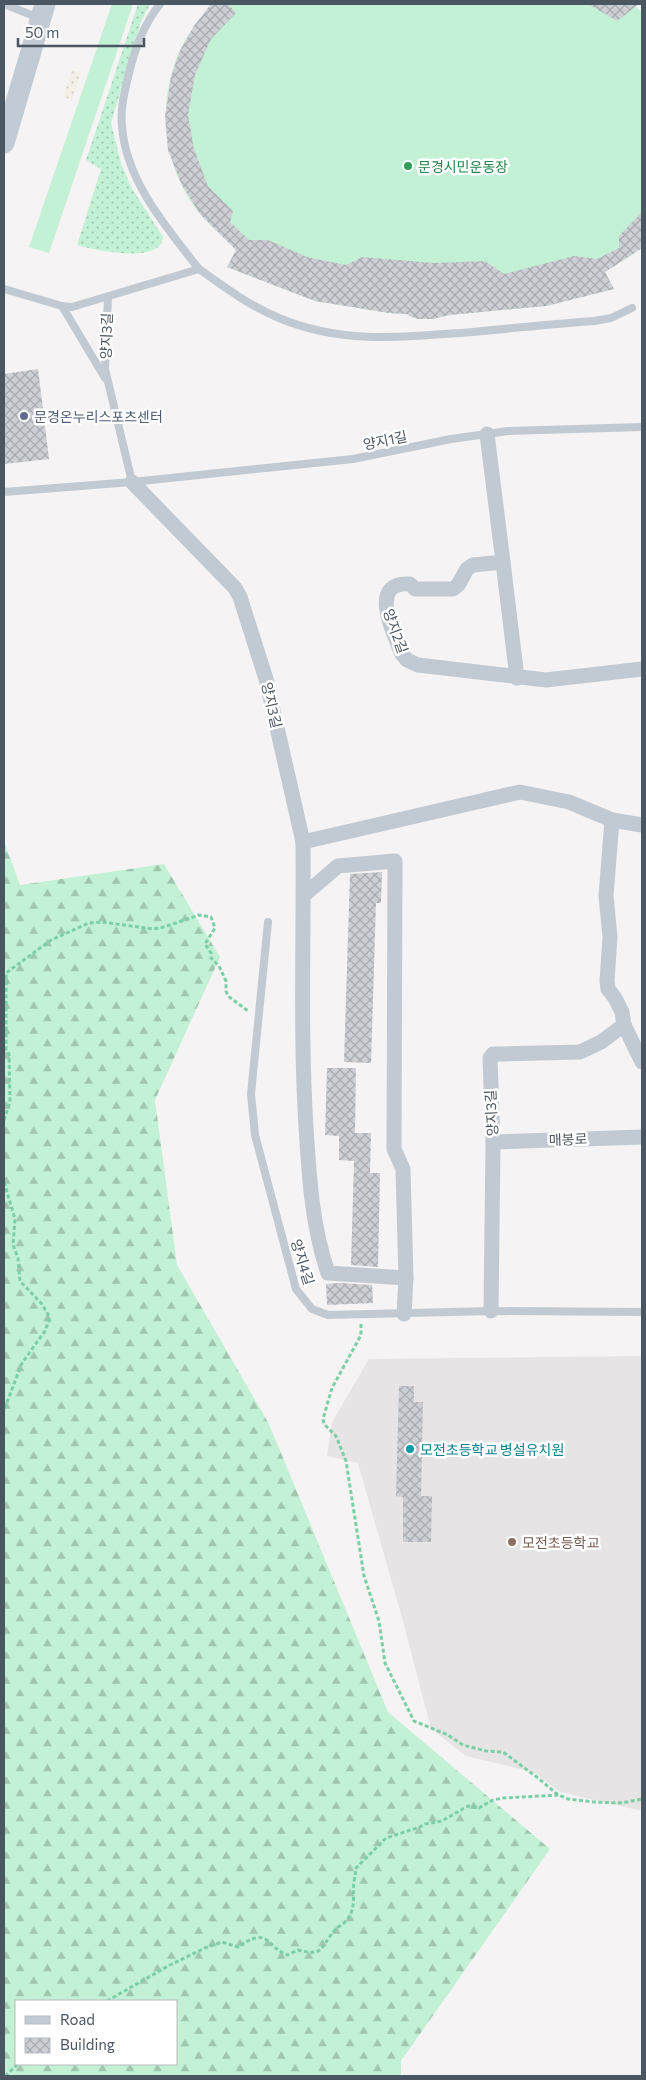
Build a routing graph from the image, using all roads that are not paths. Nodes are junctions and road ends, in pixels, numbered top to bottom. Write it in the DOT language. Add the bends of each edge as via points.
graph roads {
  1 [pos="4,4"];
  2 [pos="160,4"];
  3 [pos="43,11"];
  4 [pos="4,143"];
  5 [pos="198,269"];
  6 [pos="4,289"];
  7 [pos="108,297"];
  8 [pos="62,306"];
  9 [pos="632,308"];
  10 [pos="108,384"];
  11 [pos="642,427"];
  12 [pos="487,434"];
  13 [pos="132,482"];
  14 [pos="4,492"];
  15 [pos="503,562"];
  16 [pos="640,665"];
  17 [pos="517,678"];
  18 [pos="612,820"];
  19 [pos="642,825"];
  20 [pos="303,842"];
  21 [pos="304,895"];
  22 [pos="268,922"];
  23 [pos="624,1025"];
  24 [pos="642,1062"];
  25 [pos="642,1137"];
  26 [pos="493,1142"];
  27 [pos="406,1278"];
  28 [pos="491,1311"];
  29 [pos="642,1312"];
  30 [pos="404,1314"];
  1 -- 3 [label="lane"];
  2 -- 5 [label="lane" via="141,35 131,63 124,94 122,126 128,156 141,189"];
  3 -- 4 [label="street"];
  5 -- 7 [label="lane"];
  5 -- 9 [label="lane" via="280,319 356,337 422,336 594,321 611,318"];
  6 -- 8 [label="lane"];
  7 -- 8 [label="lane" via="72,308"];
  7 -- 10 [label="lane, 양지3길" via="105,369"];
  8 -- 10 [label="lane"];
  10 -- 13 [label="lane, 양지3길"];
  11 -- 12 [label="lane, 양지1길"];
  12 -- 13 [label="lane, 양지1길" via="353,459"];
  12 -- 15 [label="street"];
  13 -- 14 [label="lane, 양지1길"];
  13 -- 20 [label="street, 양지3길" via="235,588 240,597 266,680"];
  15 -- 17 [label="street"];
  15 -- 17 [label="street, 양지2길" via="474,565 467,569 453,589 415,589 410,584 396,586 389,592 385,609 407,660 418,665"];
  16 -- 17 [label="street, 양지2길" via="546,680"];
  18 -- 19 [label="street"];
  18 -- 20 [label="street" via="569,802 520,792"];
  18 -- 23 [label="street" via="606,896 610,937 606,981 622,1012"];
  20 -- 21 [label="street, 양지3길"];
  21 -- 27 [label="street, 양지3길" via="302,1061 310,1180 319,1246 328,1273"];
  21 -- 27 [label="street" via="338,866 395,861 394,1149 403,1169"];
  22 -- 30 [label="lane, 양지4길" via="251,1094 255,1135 296,1289 312,1309 328,1315"];
  23 -- 24 [label="street"];
  23 -- 26 [label="street, 양지3길" via="580,1052 493,1054 489,1064"];
  25 -- 26 [label="street, 매봉로"];
  26 -- 28 [label="street, 양지3길"];
  27 -- 30 [label="street"];
  28 -- 29 [label="lane, 양지4길"];
  28 -- 30 [label="lane, 양지4길"];
}
